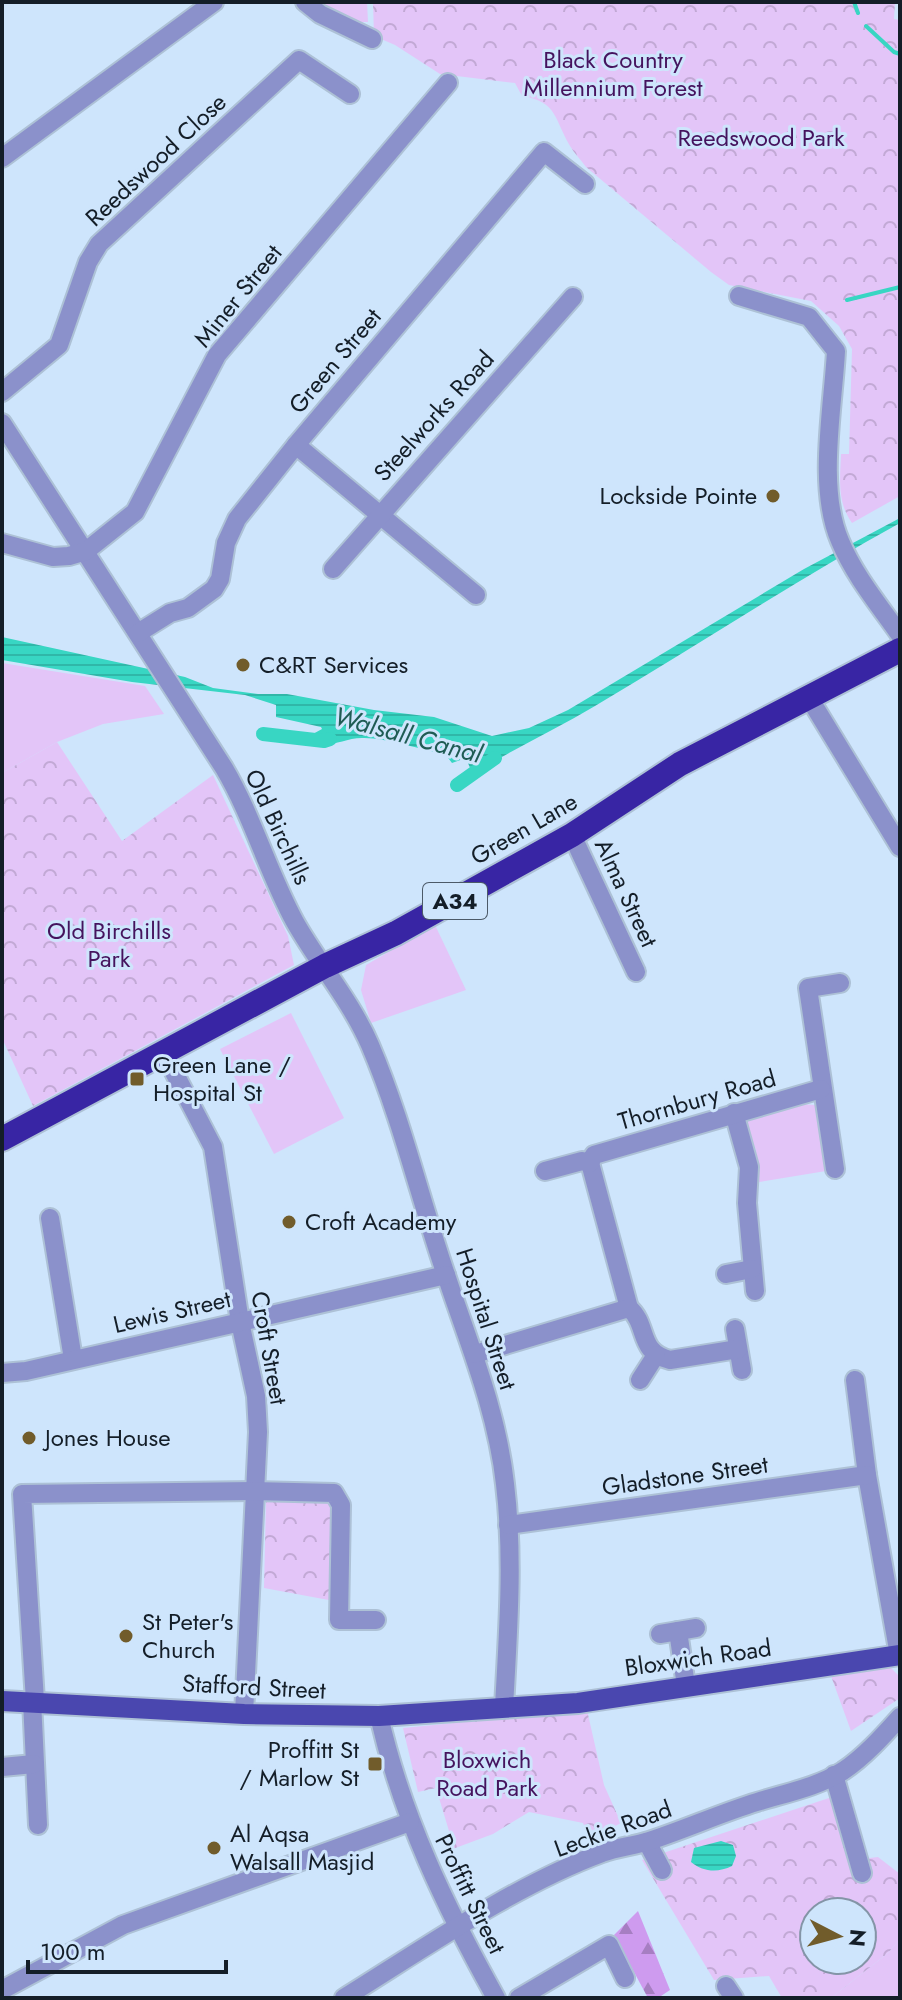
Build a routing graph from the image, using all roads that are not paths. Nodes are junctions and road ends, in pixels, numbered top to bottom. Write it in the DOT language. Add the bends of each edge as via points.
graph roads {
  1 [pos="305,2"];
  2 [pos="201,5"];
  3 [pos="372,39"];
  4 [pos="448,83"];
  5 [pos="350,94"];
  6 [pos="2,158"];
  7 [pos="585,184"];
  8 [pos="739,296"];
  9 [pos="573,297"];
  10 [pos="2,392"];
  11 [pos="2,423"];
  12 [pos="296,445"];
  13 [pos="379,514"];
  14 [pos="2,543"];
  15 [pos="86,551"];
  16 [pos="333,569"];
  17 [pos="476,595"];
  18 [pos="138,633"];
  19 [pos="900,635"];
  20 [pos="900,650"];
  21 [pos="808,696"];
  22 [pos="572,835"];
  23 [pos="900,847"];
  24 [pos="325,966"];
  25 [pos="636,972"];
  26 [pos="840,983"];
  27 [pos="163,1051"];
  28 [pos="821,1089"];
  29 [pos="734,1113"];
  30 [pos="2,1139"];
  31 [pos="590,1163"];
  32 [pos="835,1169"];
  33 [pos="545,1171"];
  34 [pos="50,1218"];
  35 [pos="752,1269"];
  36 [pos="726,1274"];
  37 [pos="446,1275"];
  38 [pos="755,1291"];
  39 [pos="629,1308"];
  40 [pos="240,1322"];
  41 [pos="735,1329"];
  42 [pos="738,1349"];
  43 [pos="475,1354"];
  44 [pos="656,1355"];
  45 [pos="73,1359"];
  46 [pos="742,1370"];
  47 [pos="2,1373"];
  48 [pos="640,1380"];
  49 [pos="855,1380"];
  50 [pos="867,1475"];
  51 [pos="254,1491"];
  52 [pos="508,1525"];
  53 [pos="376,1620"];
  54 [pos="678,1631"];
  55 [pos="899,1655"];
  56 [pos="686,1686"];
  57 [pos="2,1701"];
  58 [pos="33,1701"];
  59 [pos="504,1707"];
  60 [pos="244,1714"];
  61 [pos="379,1716"];
  62 [pos="900,1717"];
  63 [pos="34,1764"];
  64 [pos="2,1767"];
  65 [pos="834,1775"];
  66 [pos="410,1822"];
  67 [pos="38,1825"];
  68 [pos="647,1842"];
  69 [pos="662,1870"];
  70 [pos="862,1873"];
  71 [pos="457,1929"];
  72 [pos="625,1978"];
  73 [pos="2,1990"];
  74 [pos="9,1998"];
  75 [pos="344,1998"];
  76 [pos="496,1998"];
  77 [pos="519,1998"];
  1 -- 3 [label="street"];
  2 -- 6 [label="street"];
  4 -- 15 [label="street, Miner Street" via="217,355 135,512"];
  5 -- 10 [label="street, Reedswood Close" via="299,60 99,244 59,345"];
  7 -- 12 [label="street, Green Street" via="544,152"];
  8 -- 19 [label="street" via="809,317 836,351 832,518 850,563"];
  9 -- 13 [label="street, Steelworks Road"];
  11 -- 15 [label="street"];
  12 -- 13 [label="street"];
  12 -- 18 [label="street, Green Street" via="237,519 214,589"];
  13 -- 16 [label="street, Steelworks Road"];
  13 -- 17 [label="street"];
  14 -- 15 [label="street" via="53,557"];
  15 -- 18 [label="street"];
  18 -- 24 [label="street, Old Birchills" via="232,782 295,922"];
  20 -- 21 [label="highway, Green Lane / A34"];
  21 -- 22 [label="highway, Green Lane / A34" via="680,764"];
  21 -- 23 [label="street"];
  22 -- 24 [label="highway, Green Lane / A34" via="396,933"];
  22 -- 25 [label="street, Alma Street"];
  24 -- 27 [label="highway, Green Lane / A34"];
  24 -- 37 [label="street, Hospital Street" via="370,1044"];
  26 -- 28 [label="street" via="808,988"];
  27 -- 30 [label="highway, Green Lane / A34"];
  27 -- 40 [label="street, Croft Street" via="213,1147"];
  28 -- 29 [label="street, Thornbury Road"];
  28 -- 32 [label="street"];
  29 -- 31 [label="street, Thornbury Road" via="594,1155"];
  29 -- 35 [label="street" via="749,1167"];
  31 -- 33 [label="street, Thornbury Road"];
  31 -- 39 [label="street"];
  34 -- 45 [label="street"];
  35 -- 36 [label="street"];
  35 -- 38 [label="street"];
  37 -- 40 [label="street, Lewis Street"];
  37 -- 43 [label="street, Hospital Street"];
  39 -- 43 [label="street"];
  39 -- 44 [label="street"];
  40 -- 45 [label="street, Lewis Street"];
  40 -- 51 [label="street, Croft Street" via="256,1396"];
  41 -- 42 [label="street"];
  42 -- 44 [label="street" via="670,1360"];
  42 -- 46 [label="street"];
  43 -- 52 [label="street, Hospital Street" via="501,1454"];
  44 -- 48 [label="street"];
  45 -- 47 [label="street, Lewis Street"];
  49 -- 50 [label="street"];
  50 -- 52 [label="street, Gladstone Street"];
  50 -- 55 [label="street"];
  51 -- 53 [label="street" via="330,1491 339,1497 339,1620"];
  51 -- 58 [label="street" via="22,1494"];
  51 -- 60 [label="street, Croft Street"];
  52 -- 59 [label="street, Hospital Street"];
  54 -- 56 [label="street"];
  55 -- 56 [label="main road, Bloxwich Road"];
  56 -- 59 [label="main road, Bloxwich Road" via="578,1703"];
  57 -- 58 [label="main road, Stafford Street"];
  58 -- 60 [label="main road, Stafford Street"];
  58 -- 63 [label="street"];
  59 -- 61 [label="main road, Stafford Street"];
  60 -- 61 [label="main road, Stafford Street"];
  61 -- 66 [label="street, Proffitt Street"];
  62 -- 65 [label="street, Leckie Road"];
  63 -- 64 [label="street"];
  63 -- 67 [label="street"];
  65 -- 68 [label="street, Leckie Road"];
  65 -- 70 [label="street"];
  66 -- 71 [label="street, Proffitt Street"];
  66 -- 73 [label="street" via="123,1925"];
  68 -- 69 [label="street"];
  68 -- 71 [label="street, Leckie Road" via="604,1852 569,1868"];
  71 -- 75 [label="street, Leckie Road"];
  71 -- 76 [label="street, Proffitt Street"];
  72 -- 77 [label="street" via="609,1945"];
  73 -- 74 [label="street"];
}
